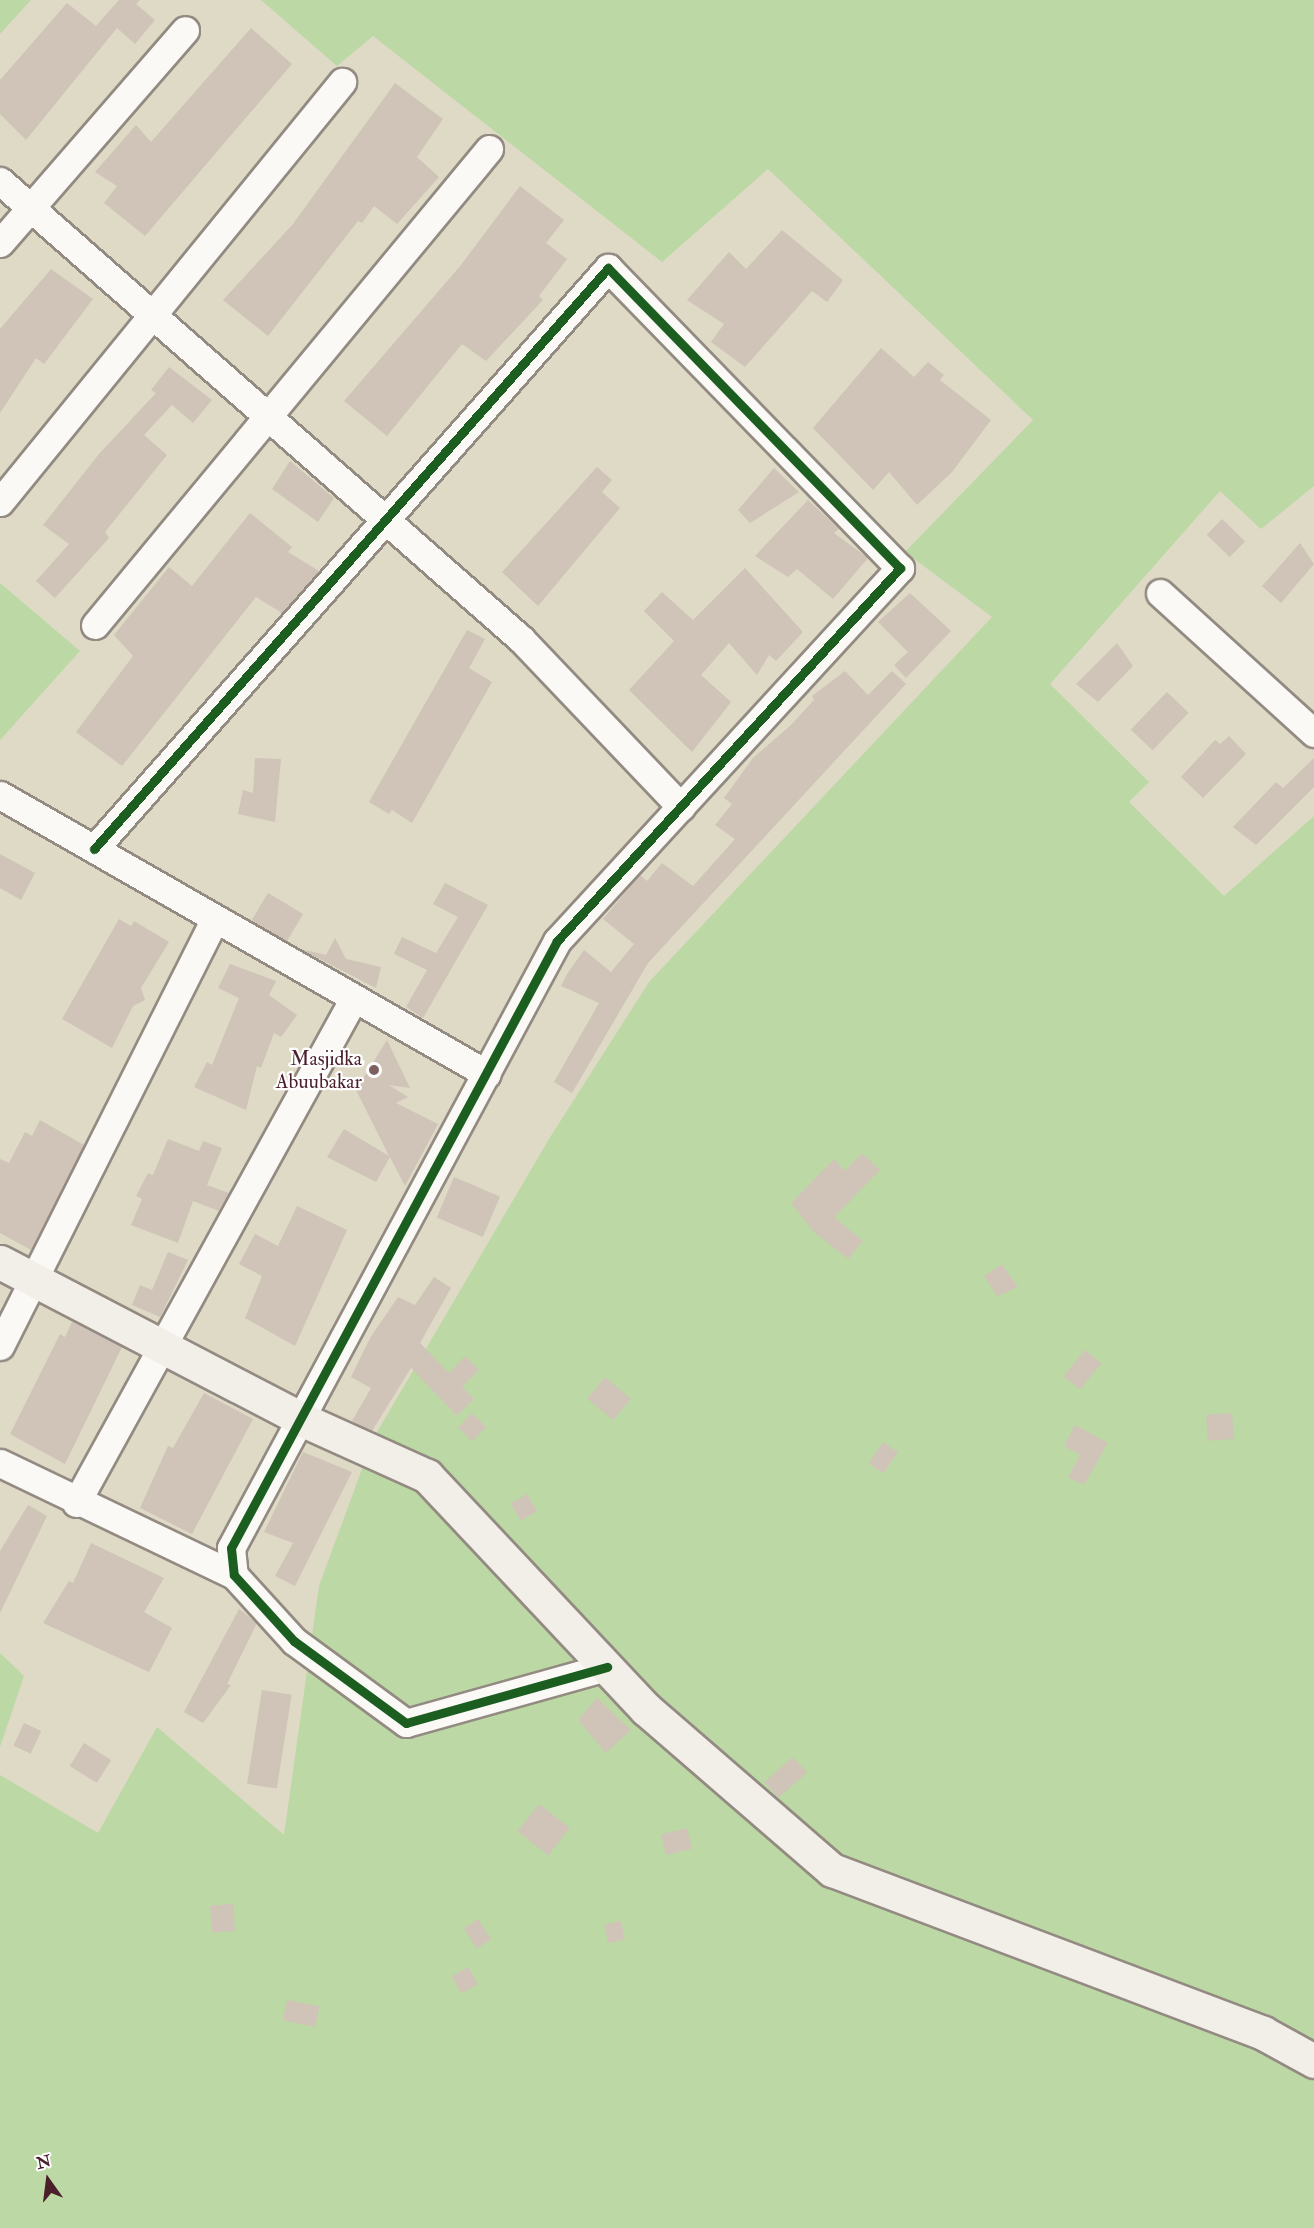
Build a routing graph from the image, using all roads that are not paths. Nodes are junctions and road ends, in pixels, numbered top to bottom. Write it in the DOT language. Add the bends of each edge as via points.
graph roads {
  1 [pos="185,30"];
  2 [pos="342,82"];
  3 [pos="489,149"];
  4 [pos="0,181"];
  5 [pos="31,208"];
  6 [pos="0,243"];
  7 [pos="153,315"];
  8 [pos="268,416"];
  9 [pos="0,502"];
  10 [pos="386,520"];
  11 [pos="1160,593"];
  12 [pos="95,625"];
  13 [pos="1314,733"];
  14 [pos="0,795"];
  15 [pos="681,807"];
  16 [pos="94,849"];
  17 [pos="215,919"];
  18 [pos="354,998"];
  19 [pos="487,1074"];
  20 [pos="0,1262"];
  21 [pos="33,1280"];
  22 [pos="0,1346"];
  23 [pos="162,1347"];
  24 [pos="303,1420"];
  25 [pos="0,1463"];
  26 [pos="76,1503"];
  27 [pos="234,1575"];
  28 [pos="607,1667"];
  29 [pos="1314,2061"];
  1 -- 5 [label="street"];
  2 -- 7 [label="street"];
  3 -- 8 [label="street"];
  4 -- 5 [label="street"];
  5 -- 6 [label="street"];
  5 -- 7 [label="street"];
  7 -- 8 [label="street"];
  7 -- 9 [label="street"];
  8 -- 10 [label="street"];
  8 -- 12 [label="street"];
  10 -- 15 [label="street" via="521,639"];
  10 -- 15 [label="street" via="608,268 900,568"];
  10 -- 16 [label="street"];
  11 -- 13 [label="street"];
  14 -- 16 [label="street"];
  15 -- 19 [label="street" via="557,941"];
  16 -- 17 [label="street"];
  17 -- 18 [label="street"];
  17 -- 21 [label="street"];
  18 -- 19 [label="street"];
  18 -- 23 [label="street"];
  19 -- 24 [label="street"];
  20 -- 21 [label="street"];
  21 -- 22 [label="street"];
  21 -- 23 [label="street"];
  23 -- 24 [label="street"];
  23 -- 26 [label="street"];
  24 -- 27 [label="street" via="231,1548"];
  24 -- 28 [label="street" via="427,1476"];
  25 -- 26 [label="street"];
  26 -- 27 [label="street"];
  27 -- 28 [label="street" via="294,1641 406,1723"];
  28 -- 29 [label="street" via="646,1709 832,1870 1263,2033"];
}
